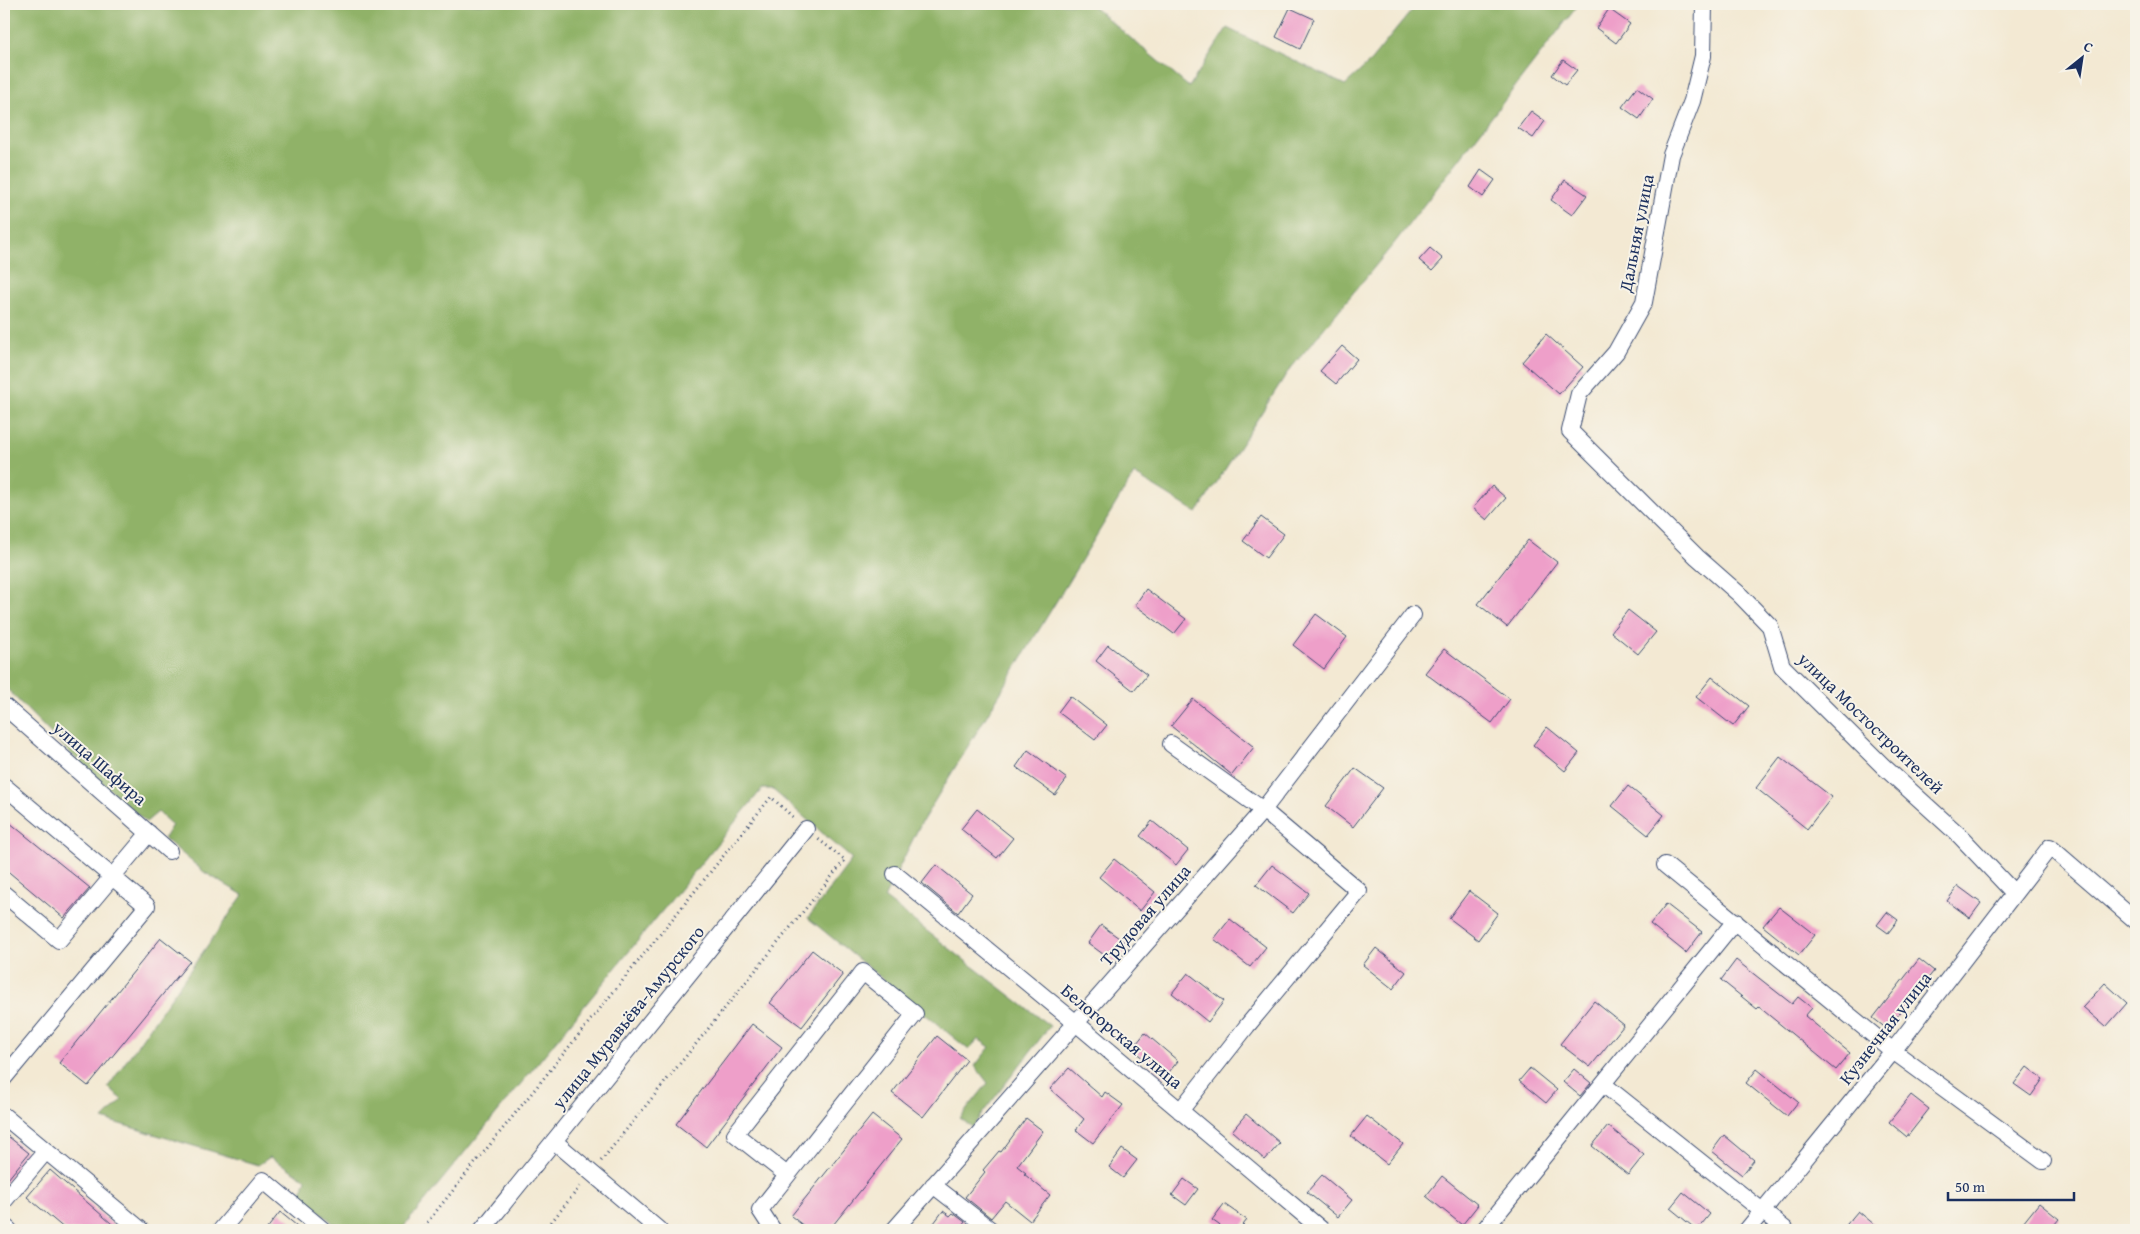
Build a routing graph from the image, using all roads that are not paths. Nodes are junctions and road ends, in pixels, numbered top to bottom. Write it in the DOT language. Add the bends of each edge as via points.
graph roads {
  1 [pos="1704,4"];
  2 [pos="1606,468"];
  3 [pos="1413,615"];
  4 [pos="4,706"];
  5 [pos="1171,744"];
  6 [pos="4,786"];
  7 [pos="1263,810"];
  8 [pos="806,829"];
  9 [pos="149,833"];
  10 [pos="169,851"];
  11 [pos="1665,865"];
  12 [pos="894,874"];
  13 [pos="112,877"];
  14 [pos="2014,893"];
  15 [pos="4,894"];
  16 [pos="1735,921"];
  17 [pos="2136,921"];
  18 [pos="1076,1024"];
  19 [pos="1893,1051"];
  20 [pos="4,1078"];
  21 [pos="1603,1084"];
  22 [pos="1180,1111"];
  23 [pos="4,1116"];
  24 [pos="554,1141"];
  25 [pos="46,1151"];
  26 [pos="2043,1161"];
  27 [pos="787,1175"];
  28 [pos="932,1185"];
  29 [pos="4,1201"];
  30 [pos="1762,1212"];
  31 [pos="4,1226"];
  32 [pos="9,1230"];
  33 [pos="141,1230"];
  34 [pos="221,1230"];
  35 [pos="323,1230"];
  36 [pos="482,1230"];
  37 [pos="659,1230"];
  38 [pos="773,1230"];
  39 [pos="894,1230"];
  40 [pos="991,1230"];
  41 [pos="1322,1230"];
  42 [pos="1484,1230"];
  43 [pos="1747,1230"];
  44 [pos="1786,1230"];
  1 -- 2 [label="street, Дальняя улица" via="1704,56 1692,101 1671,155 1644,302 1616,352 1578,394 1570,431"];
  2 -- 14 [label="street, улица Мостостроителей" via="1770,626 1782,666 1883,766 1960,836"];
  3 -- 7 [label="street, Трудовая улица"];
  4 -- 9 [label="street, улица Шафира"];
  5 -- 7 [label="street"];
  6 -- 13 [label="street"];
  7 -- 18 [label="street, Трудовая улица"];
  7 -- 22 [label="street" via="1359,891"];
  8 -- 24 [label="street, улица Муравьёва-Амурского"];
  9 -- 10 [label="street, улица Шафира"];
  9 -- 13 [label="street"];
  11 -- 16 [label="street"];
  12 -- 18 [label="street, Белогорская улица"];
  13 -- 15 [label="street" via="59,940"];
  13 -- 20 [label="street" via="147,906"];
  14 -- 17 [label="street, Кузнечная улица" via="2050,847"];
  14 -- 19 [label="street, Кузнечная улица"];
  16 -- 19 [label="street"];
  16 -- 21 [label="street"];
  18 -- 22 [label="street, Белогорская улица"];
  18 -- 28 [label="street, Трудовая улица"];
  19 -- 26 [label="street"];
  19 -- 30 [label="street, Кузнечная улица"];
  21 -- 30 [label="street"];
  21 -- 42 [label="street"];
  22 -- 41 [label="street, Белогорская улица"];
  23 -- 25 [label="street"];
  24 -- 36 [label="street, улица Муравьёва-Амурского"];
  24 -- 37 [label="street"];
  25 -- 29 [label="street"];
  25 -- 33 [label="street"];
  27 -- 27 [label="street" via="734,1134 863,972 915,1014"];
  27 -- 38 [label="street" via="760,1210"];
  28 -- 39 [label="street, Трудовая улица"];
  28 -- 40 [label="street"];
  30 -- 43 [label="street, Кузнечная улица"];
  30 -- 44 [label="street"];
  31 -- 32 [label="street"];
  34 -- 35 [label="street" via="263,1180"];
}
